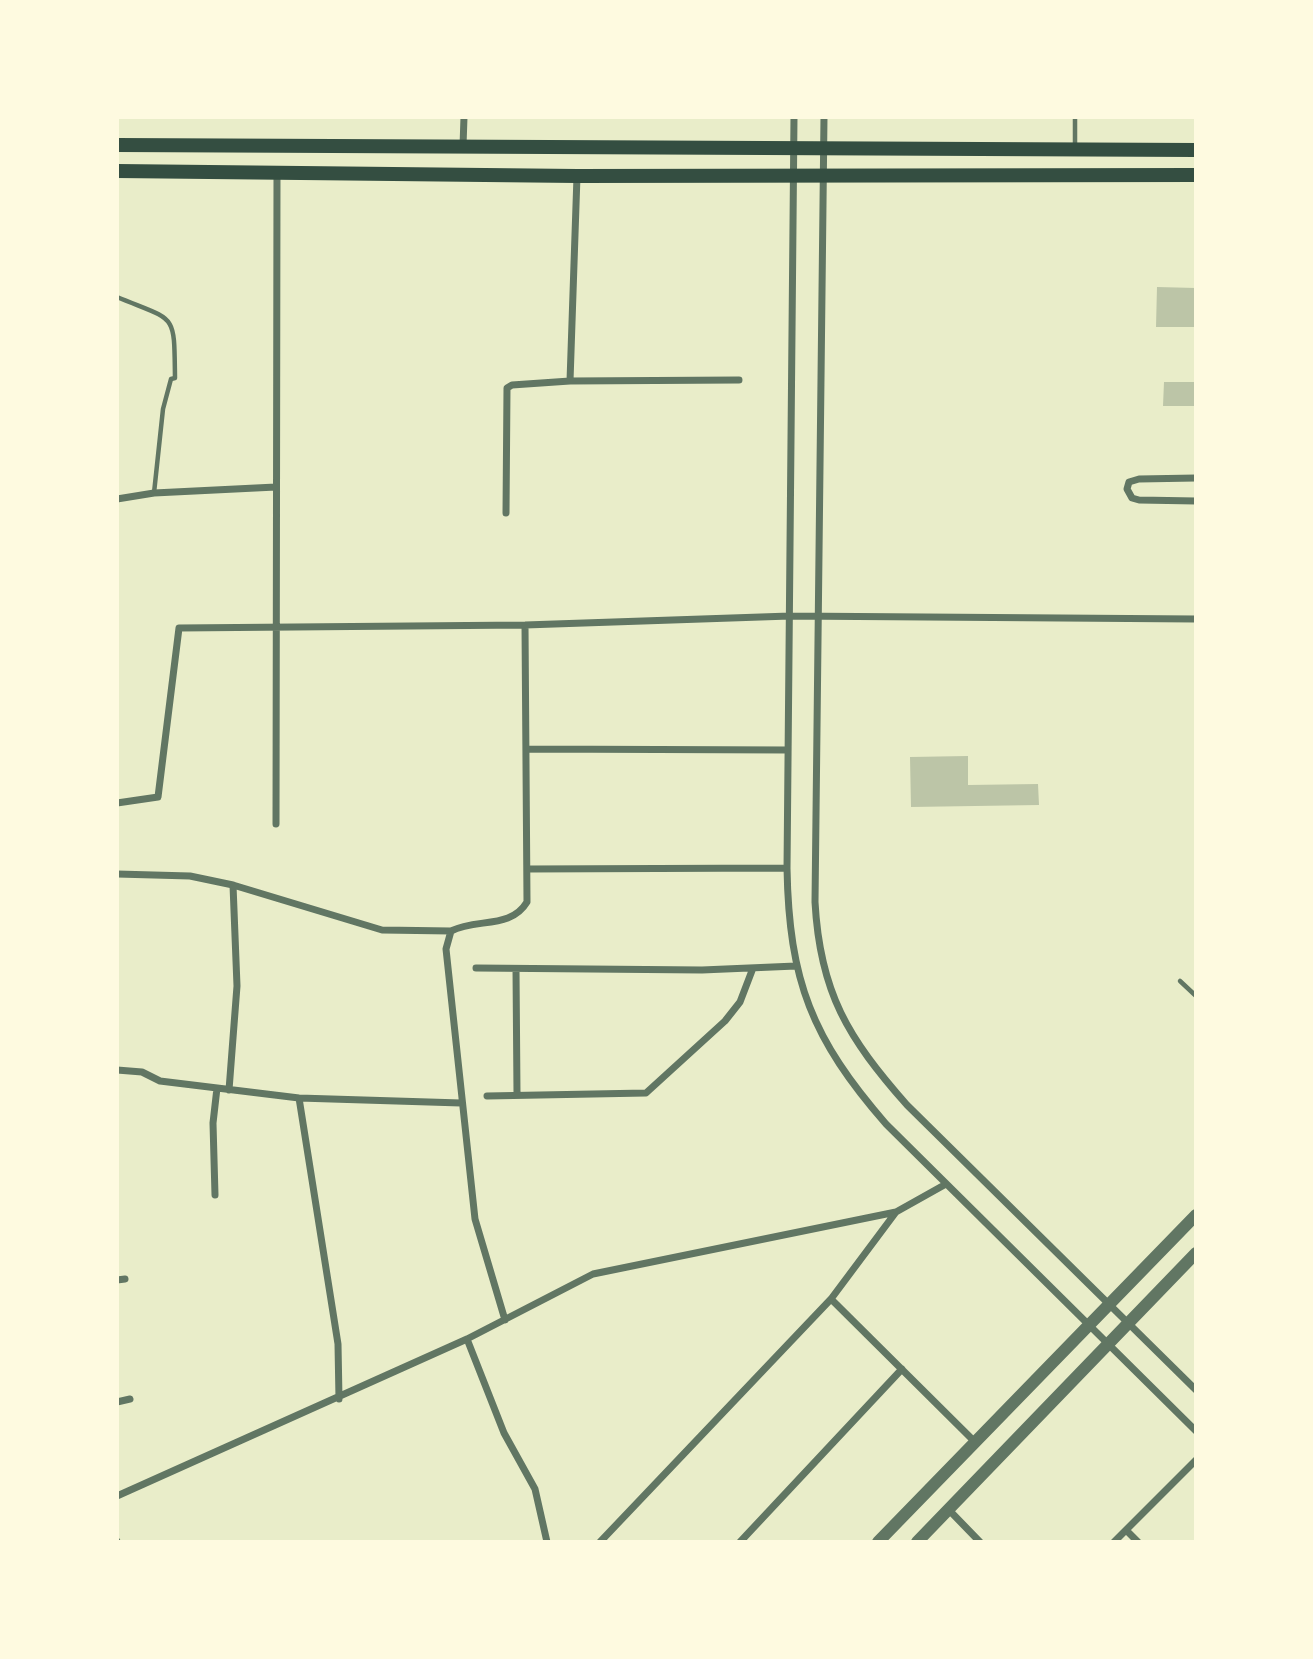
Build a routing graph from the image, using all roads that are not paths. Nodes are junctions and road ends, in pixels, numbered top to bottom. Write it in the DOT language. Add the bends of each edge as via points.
graph roads {
  1 [pos="464,117"];
  2 [pos="794,117"];
  3 [pos="824,117"];
  4 [pos="1075,117"];
  5 [pos="117,145"];
  6 [pos="463,146"];
  7 [pos="794,148"];
  8 [pos="824,148"];
  9 [pos="1075,149"];
  10 [pos="1196,150"];
  11 [pos="117,171"];
  12 [pos="277,172"];
  13 [pos="794,175"];
  14 [pos="823,175"];
  15 [pos="1196,175"];
  16 [pos="577,176"];
  17 [pos="117,297"];
  18 [pos="739,380"];
  19 [pos="569,381"];
  20 [pos="1196,478"];
  21 [pos="276,487"];
  22 [pos="155,493"];
  23 [pos="117,499"];
  24 [pos="1196,501"];
  25 [pos="506,513"];
  26 [pos="790,616"];
  27 [pos="818,616"];
  28 [pos="1196,619"];
  29 [pos="525,625"];
  30 [pos="276,628"];
  31 [pos="527,750"];
  32 [pos="788,750"];
  33 [pos="117,803"];
  34 [pos="276,824"];
  35 [pos="787,868"];
  36 [pos="528,869"];
  37 [pos="117,874"];
  38 [pos="233,885"];
  39 [pos="451,931"];
  40 [pos="796,966"];
  41 [pos="476,968"];
  42 [pos="753,968"];
  43 [pos="516,969"];
  44 [pos="1180,981"];
  45 [pos="1196,996"];
  46 [pos="117,1070"];
  47 [pos="217,1088"];
  48 [pos="229,1090"];
  49 [pos="517,1094"];
  50 [pos="487,1096"];
  51 [pos="299,1098"];
  52 [pos="461,1103"];
  53 [pos="946,1184"];
  54 [pos="215,1195"];
  55 [pos="896,1212"];
  56 [pos="1196,1215"];
  57 [pos="1196,1253"];
  58 [pos="831,1298"];
  59 [pos="1110,1305"];
  60 [pos="505,1320"];
  61 [pos="1127,1322"];
  62 [pos="1088,1325"];
  63 [pos="467,1339"];
  64 [pos="1106,1343"];
  65 [pos="902,1369"];
  66 [pos="1196,1390"];
  67 [pos="130,1399"];
  68 [pos="339,1399"];
  69 [pos="117,1402"];
  70 [pos="1196,1431"];
  71 [pos="975,1441"];
  72 [pos="1196,1460"];
  73 [pos="117,1496"];
  74 [pos="947,1509"];
  75 [pos="1126,1530"];
  76 [pos="547,1542"];
  77 [pos="600,1542"];
  78 [pos="740,1542"];
  79 [pos="878,1542"];
  80 [pos="917,1542"];
  81 [pos="980,1542"];
  82 [pos="1114,1542"];
  83 [pos="1138,1542"];
  1 -- 6 [label="street"];
  2 -- 7 [label="street"];
  3 -- 8 [label="street"];
  4 -- 9 [label="lane"];
  5 -- 6 [label="main road"];
  6 -- 7 [label="main road"];
  7 -- 8 [label="main road"];
  7 -- 13 [label="street"];
  8 -- 9 [label="main road"];
  8 -- 14 [label="street"];
  9 -- 10 [label="main road"];
  11 -- 12 [label="main road"];
  12 -- 16 [label="main road"];
  12 -- 21 [label="street"];
  13 -- 14 [label="main road"];
  13 -- 16 [label="main road"];
  13 -- 26 [label="street"];
  14 -- 15 [label="main road"];
  14 -- 27 [label="street"];
  16 -- 19 [label="street"];
  17 -- 22 [label="lane" via="166,317 175,331 175,378 163,409"];
  18 -- 19 [label="street"];
  19 -- 25 [label="street" via="508,387"];
  20 -- 24 [label="street" via="1139,479 1129,482 1127,488 1132,498 1139,500"];
  21 -- 22 [label="street"];
  21 -- 30 [label="street"];
  22 -- 23 [label="street"];
  26 -- 27 [label="street"];
  26 -- 29 [label="street"];
  26 -- 32 [label="street"];
  27 -- 28 [label="street"];
  27 -- 59 [label="street" via="816,928 826,978 843,1021 907,1105"];
  29 -- 30 [label="street"];
  29 -- 31 [label="street"];
  30 -- 33 [label="street" via="179,628 158,797"];
  30 -- 34 [label="street"];
  31 -- 32 [label="street"];
  31 -- 36 [label="street"];
  32 -- 35 [label="street"];
  35 -- 36 [label="street"];
  35 -- 40 [label="street"];
  36 -- 39 [label="street" via="527,902 520,914"];
  37 -- 38 [label="street" via="190,876"];
  38 -- 39 [label="street" via="382,930"];
  38 -- 48 [label="street" via="237,986"];
  39 -- 52 [label="street" via="446,949"];
  40 -- 42 [label="street"];
  40 -- 53 [label="street" via="817,1030 849,1082"];
  41 -- 43 [label="street"];
  42 -- 43 [label="street"];
  42 -- 49 [label="street" via="740,1002 725,1021 646,1093"];
  43 -- 49 [label="street"];
  44 -- 45 [label="lane"];
  46 -- 47 [label="street"];
  47 -- 48 [label="street"];
  47 -- 54 [label="street"];
  48 -- 51 [label="street"];
  49 -- 50 [label="street"];
  51 -- 52 [label="street"];
  51 -- 68 [label="street" via="338,1344"];
  52 -- 60 [label="street" via="475,1219"];
  53 -- 55 [label="street"];
  53 -- 62 [label="street"];
  55 -- 58 [label="street"];
  55 -- 60 [label="street" via="612,1268"];
  56 -- 59 [label="street"];
  57 -- 61 [label="street"];
  58 -- 65 [label="street"];
  58 -- 77 [label="street"];
  59 -- 61 [label="street"];
  59 -- 62 [label="street"];
  60 -- 63 [label="street"];
  61 -- 64 [label="street"];
  61 -- 66 [label="street"];
  62 -- 64 [label="street"];
  62 -- 71 [label="street"];
  63 -- 68 [label="street"];
  63 -- 76 [label="street" via="504,1433 535,1489"];
  64 -- 70 [label="street"];
  64 -- 74 [label="street"];
  65 -- 71 [label="street"];
  65 -- 78 [label="street"];
  67 -- 69 [label="street"];
  68 -- 73 [label="street"];
  71 -- 79 [label="street"];
  72 -- 75 [label="street"];
  74 -- 80 [label="street"];
  74 -- 81 [label="street"];
  75 -- 82 [label="street"];
  75 -- 83 [label="street"];
}
